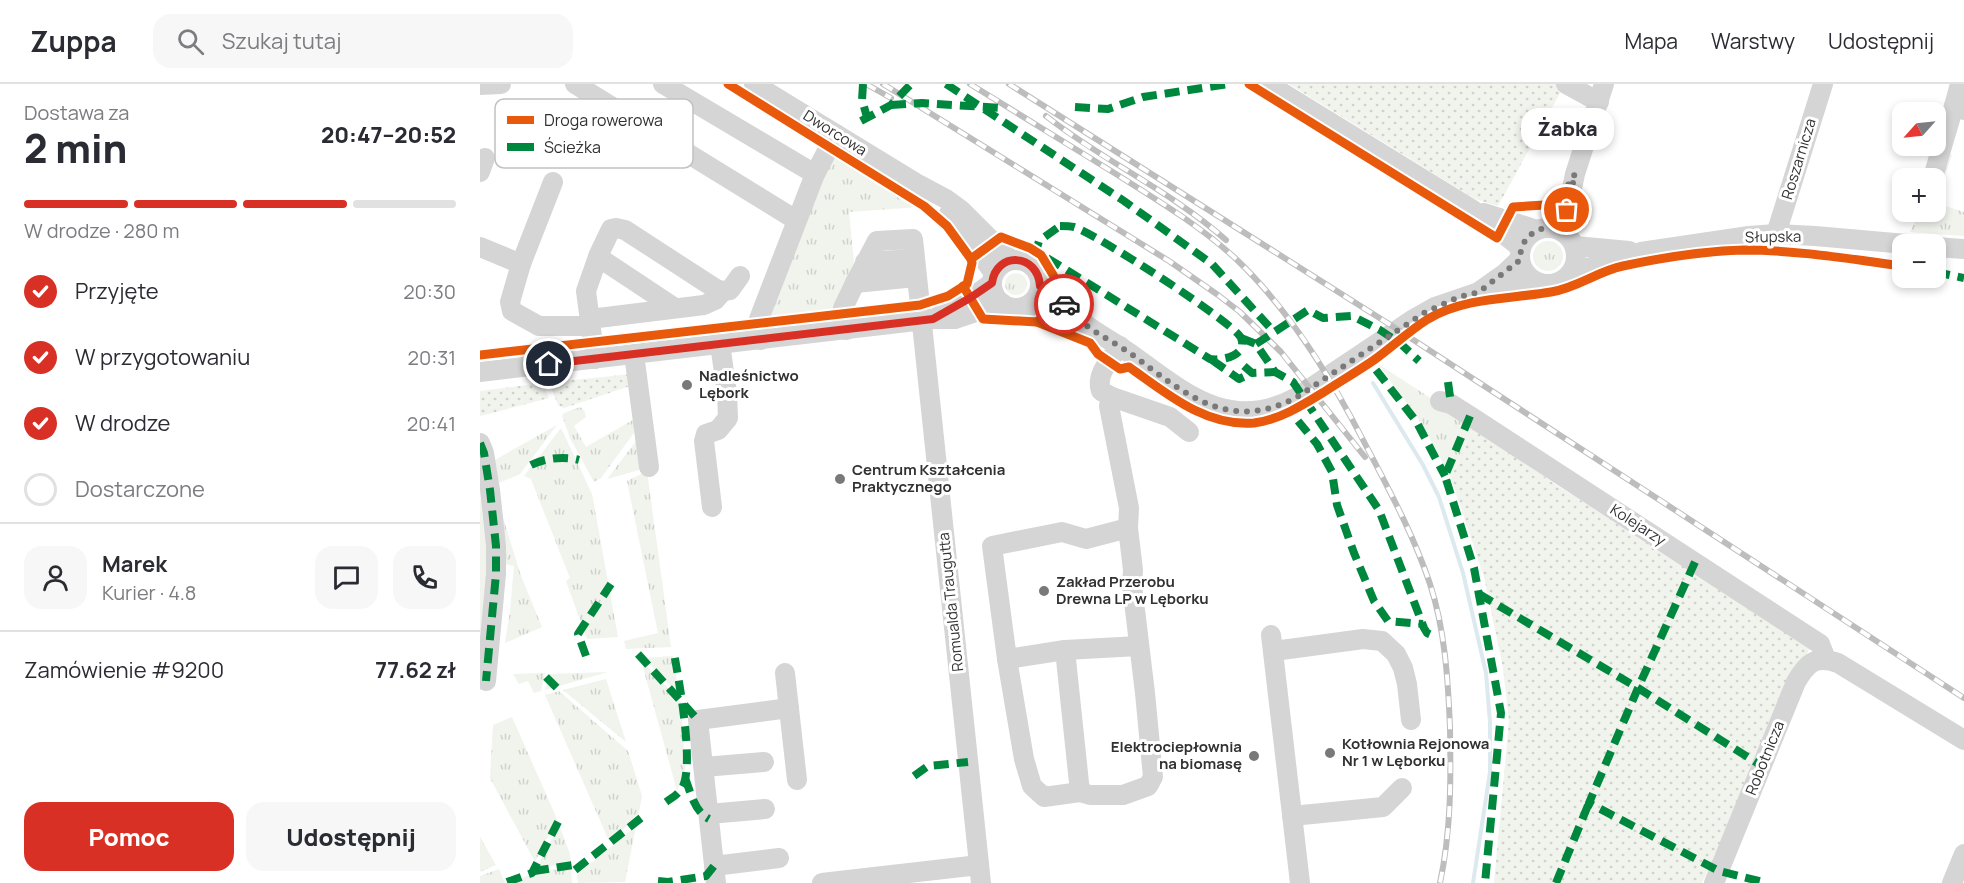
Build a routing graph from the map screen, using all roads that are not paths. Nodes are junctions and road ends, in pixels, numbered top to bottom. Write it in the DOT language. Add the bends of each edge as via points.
graph roads {
  1 [pos="501,84"];
  2 [pos="575,84"];
  3 [pos="663,84"];
  4 [pos="754,84"];
  5 [pos="1268,84"];
  6 [pos="1566,84"];
  7 [pos="1823,84"];
  8 [pos="1960,84"];
  9 [pos="480,85"];
  10 [pos="1602,93"];
  11 [pos="599,99"];
  12 [pos="688,99"];
  13 [pos="693,102"];
  14 [pos="1959,108"];
  15 [pos="836,134"];
  16 [pos="693,157"];
  17 [pos="1936,168"];
  18 [pos="815,174"];
  19 [pos="553,182"];
  20 [pos="916,183"];
  21 [pos="1473,210"];
  22 [pos="796,220"];
  23 [pos="1555,234"];
  24 [pos="1776,234"];
  25 [pos="1892,243"];
  26 [pos="480,247"];
  27 [pos="1946,248"];
  28 [pos="1964,249"];
  29 [pos="1641,252"];
  30 [pos="1521,254"];
  31 [pos="598,257"];
  32 [pos="1024,258"];
  33 [pos="521,264"];
  34 [pos="915,268"];
  35 [pos="1571,273"];
  36 [pos="740,276"];
  37 [pos="993,278"];
  38 [pos="1535,281"];
  39 [pos="855,283"];
  40 [pos="1040,286"];
  41 [pos="723,291"];
  42 [pos="1479,292"];
  43 [pos="1002,303"];
  44 [pos="1028,305"];
  45 [pos="675,308"];
  46 [pos="928,320"];
  47 [pos="591,323"];
  48 [pos="1086,325"];
  49 [pos="846,330"];
  50 [pos="761,339"];
  51 [pos="720,344"];
  52 [pos="1119,346"];
  53 [pos="634,354"];
  54 [pos="595,359"];
  55 [pos="480,372"];
  56 [pos="1112,397"];
  57 [pos="1440,401"];
  58 [pos="1189,432"];
  59 [pos="480,443"];
  60 [pos="649,467"];
  61 [pos="712,507"];
  62 [pos="1128,528"];
  63 [pos="1139,646"];
  64 [pos="1065,650"];
  65 [pos="1007,659"];
  66 [pos="1832,661"];
  67 [pos="785,673"];
  68 [pos="486,681"];
  69 [pos="789,708"];
  70 [pos="1411,720"];
  71 [pos="1964,741"];
  72 [pos="764,762"];
  73 [pos="704,767"];
  74 [pos="797,780"];
  75 [pos="1402,788"];
  76 [pos="1080,792"];
  77 [pos="765,809"];
  78 [pos="709,814"];
  79 [pos="1292,816"];
  80 [pos="1964,854"];
  81 [pos="779,858"];
  82 [pos="715,874"];
  83 [pos="980,874"];
  84 [pos="822,883"];
  85 [pos="829,883"];
  86 [pos="1300,883"];
  87 [pos="1714,883"];
  88 [pos="1952,883"];
  1 -- 9 [label="street"];
  2 -- 11 [label="street"];
  3 -- 12 [label="street"];
  4 -- 15 [label="street, Dworcowa"];
  5 -- 21 [label="street"];
  6 -- 10 [label="street"];
  7 -- 24 [label="street, Roszarnicza"];
  8 -- 14 [label="street"];
  10 -- 23 [label="street"];
  13 -- 18 [label="street"];
  14 -- 17 [label="street"];
  15 -- 18 [label="street"];
  15 -- 20 [label="street, Dworcowa"];
  16 -- 22 [label="street"];
  18 -- 22 [label="street"];
  19 -- 33 [label="street"];
  20 -- 32 [label="street, Dworcowa" via="946,199"];
  20 -- 37 [label="street, Dworcowa" via="960,227"];
  21 -- 23 [label="street, Słupska"];
  21 -- 30 [label="street"];
  22 -- 50 [label="street" via="759,319"];
  23 -- 29 [label="street, Słupska"];
  23 -- 30 [label="street" via="1530,235"];
  23 -- 35 [label="street" via="1577,255"];
  24 -- 25 [label="street, Słupska"];
  24 -- 29 [label="street, Słupska"];
  26 -- 33 [label="street"];
  27 -- 28 [label="street"];
  29 -- 35 [label="street, Słupska"];
  30 -- 38 [label="street" via="1523,268"];
  30 -- 42 [label="street"];
  31 -- 41 [label="street" via="611,229 625,230"];
  31 -- 45 [label="street"];
  31 -- 47 [label="street" via="586,291"];
  32 -- 37 [label="street" via="1004,263"];
  32 -- 40 [label="street" via="1037,272"];
  33 -- 47 [label="street" via="510,302 512,311 539,326"];
  34 -- 39 [label="street"];
  34 -- 39 [label="street" via="913,239 877,242"];
  34 -- 46 [label="street, Romualda Traugutta"];
  35 -- 38 [label="street" via="1558,283"];
  36 -- 41 [label="street" via="730,290"];
  37 -- 43 [label="street" via="993,291"];
  37 -- 46 [label="street" via="970,298"];
  38 -- 42 [label="street"];
  39 -- 49 [label="street" via="843,308"];
  40 -- 44 [label="street"];
  40 -- 48 [label="street"];
  41 -- 45 [label="street" via="704,305"];
  42 -- 52 [label="street" via="1424,313 1288,402 1260,409 1211,406 1181,391"];
  43 -- 44 [label="street" via="1014,308"];
  43 -- 46 [label="street" via="955,319"];
  44 -- 48 [label="street"];
  45 -- 47 [label="street"];
  46 -- 49 [label="street"];
  46 -- 83 [label="street, Romualda Traugutta"];
  47 -- 54 [label="street"];
  48 -- 52 [label="street"];
  49 -- 50 [label="street"];
  50 -- 51 [label="street"];
  51 -- 53 [label="street"];
  51 -- 61 [label="street" via="728,418 718,430 706,434 704,441"];
  52 -- 56 [label="street" via="1100,378 1101,391"];
  53 -- 54 [label="street"];
  53 -- 60 [label="street"];
  54 -- 55 [label="street"];
  56 -- 58 [label="street" via="1170,417"];
  56 -- 62 [label="street" via="1109,406 1129,508"];
  57 -- 66 [label="street, Kolejarzy" via="1470,416 1820,644"];
  59 -- 68 [label="street" via="496,546"];
  62 -- 63 [label="street"];
  62 -- 65 [label="street" via="1086,539 1062,532 992,546"];
  63 -- 64 [label="street"];
  63 -- 76 [label="street" via="1153,777 1148,786 1123,795"];
  64 -- 65 [label="street"];
  64 -- 76 [label="street"];
  65 -- 76 [label="street" via="1032,786 1044,797"];
  66 -- 71 [label="street, Kolejarzy"];
  66 -- 87 [label="street, Robotnicza" via="1808,665 1796,682"];
  67 -- 69 [label="street"];
  69 -- 73 [label="street" via="698,720"];
  69 -- 74 [label="street"];
  70 -- 79 [label="street" via="1403,668 1396,654 1382,641 1272,643"];
  72 -- 73 [label="street"];
  73 -- 78 [label="street"];
  75 -- 79 [label="street" via="1383,807"];
  77 -- 78 [label="street"];
  78 -- 82 [label="street"];
  79 -- 86 [label="street"];
  80 -- 88 [label="street"];
  81 -- 82 [label="street"];
  83 -- 85 [label="street"];
  84 -- 85 [label="street"];
}
